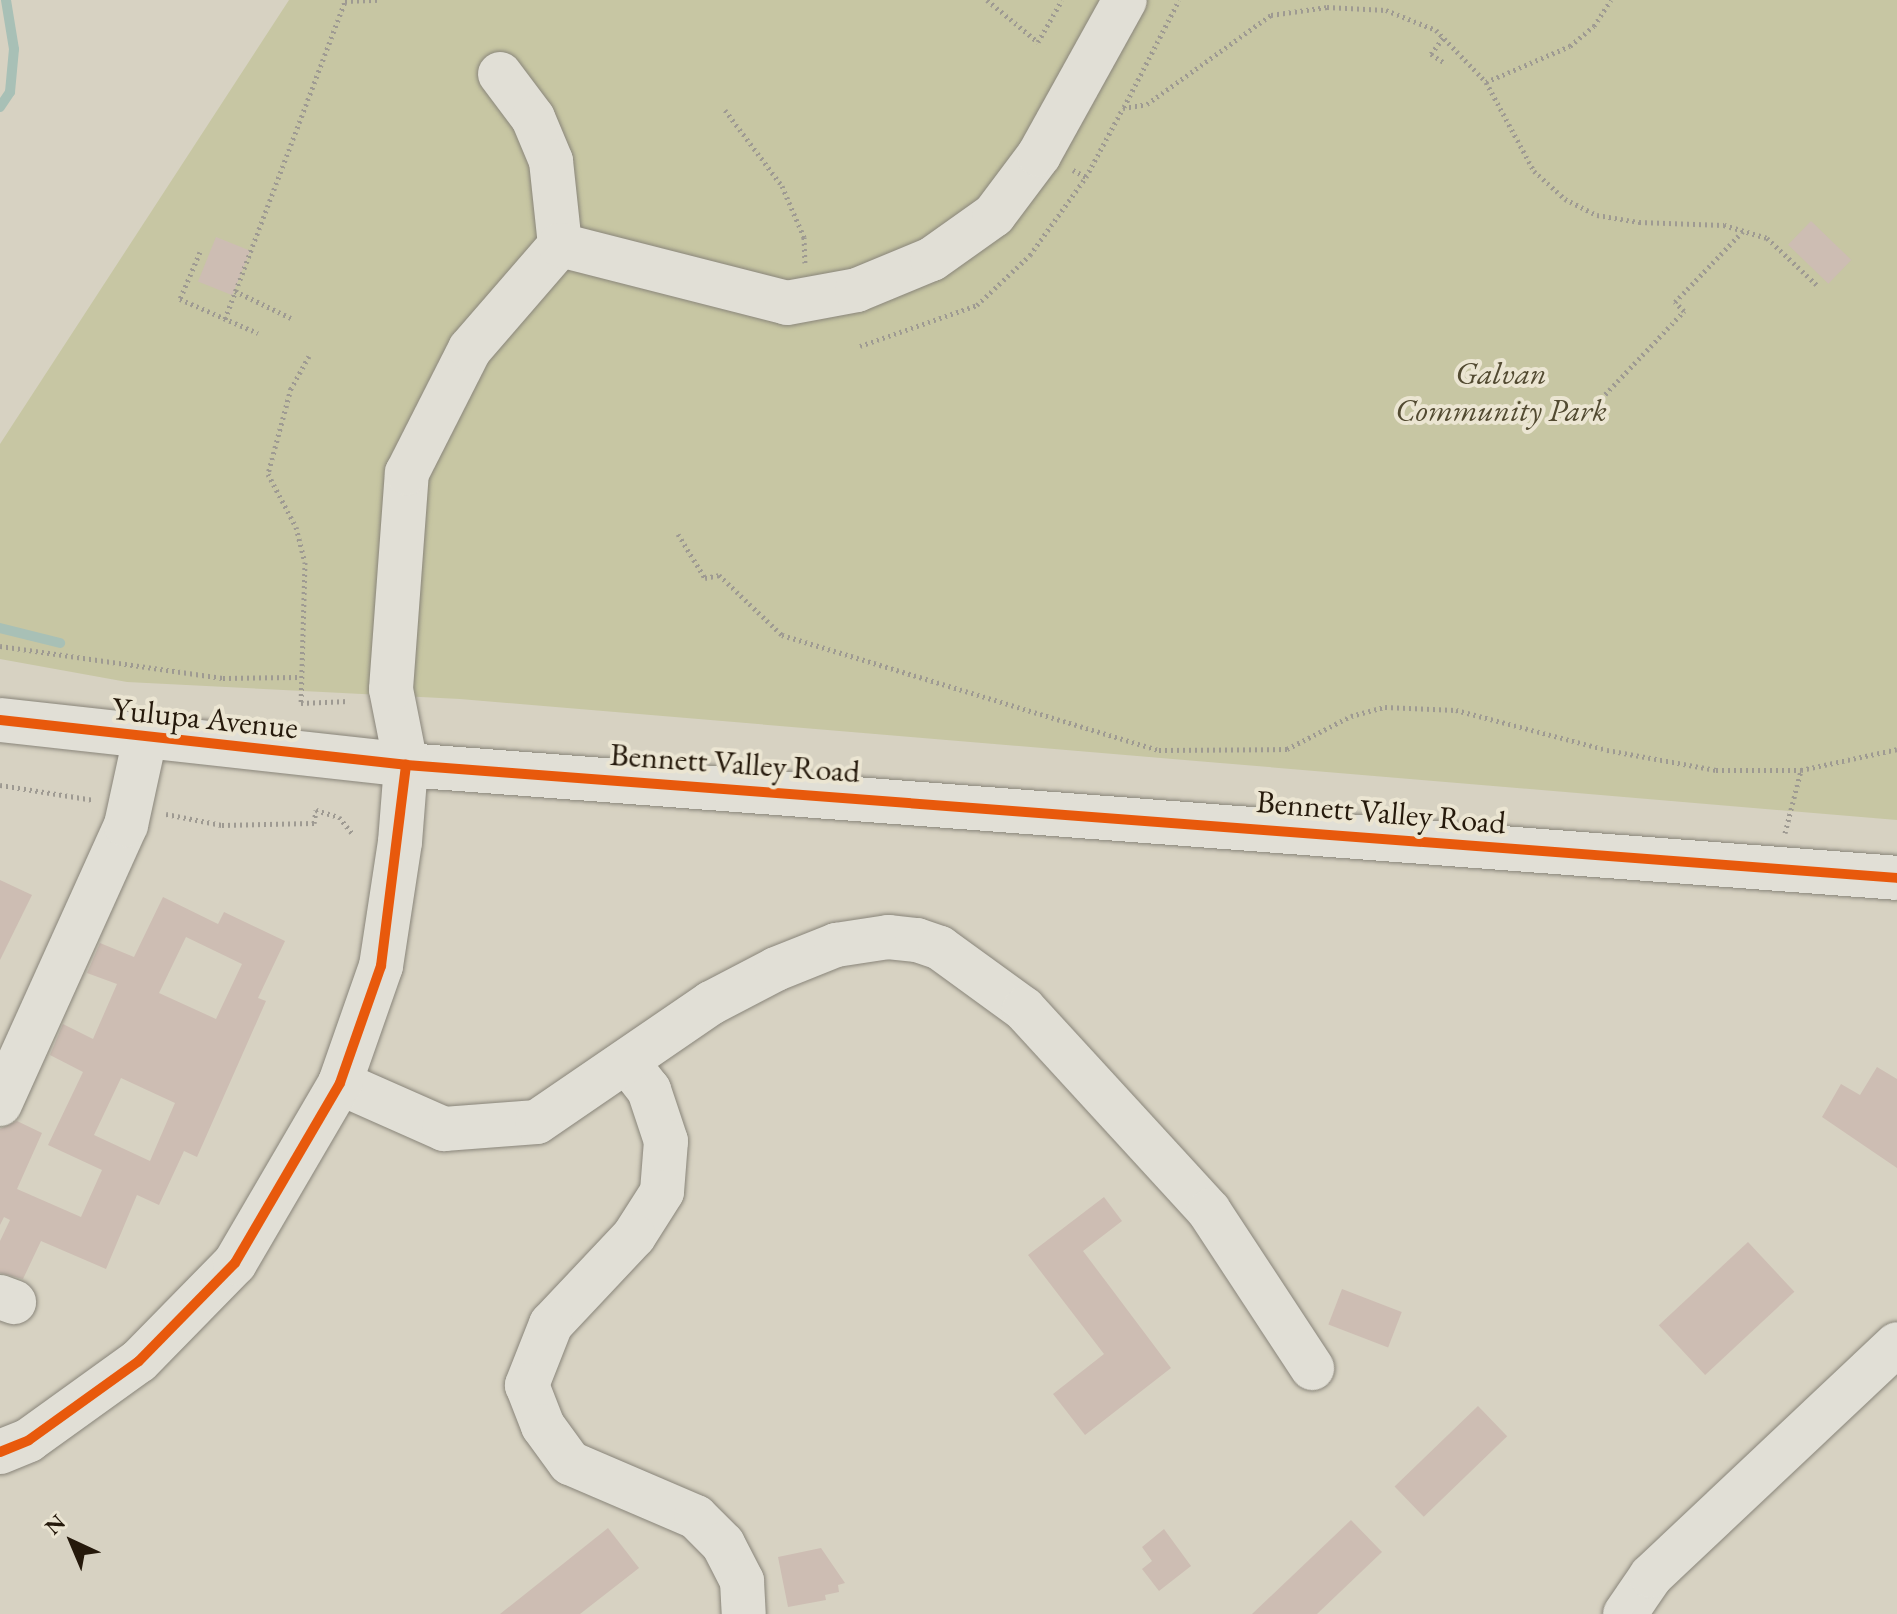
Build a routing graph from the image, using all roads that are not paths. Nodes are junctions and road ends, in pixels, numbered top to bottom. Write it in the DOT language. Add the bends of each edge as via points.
graph roads {
  1 [pos="1125,0"];
  2 [pos="500,74"];
  3 [pos="560,245"];
  4 [pos="0,720"];
  5 [pos="145,738"];
  6 [pos="406,765"];
  7 [pos="1897,878"];
  8 [pos="627,1062"];
  9 [pos="340,1083"];
  10 [pos="0,1104"];
  11 [pos="1897,1344"];
  12 [pos="1312,1368"];
  13 [pos="0,1452"];
  14 [pos="744,1614"];
  15 [pos="1625,1614"];
  1 -- 3 [label="street" via="1039,155 994,215 932,259 857,290 787,303"];
  2 -- 3 [label="street" via="533,118 551,161"];
  3 -- 6 [label="street" via="470,349 407,473 391,689"];
  4 -- 5 [label="street, Yulupa Avenue"];
  5 -- 6 [label="street, Yulupa Avenue"];
  5 -- 10 [label="street" via="130,807"];
  6 -- 7 [label="street, Bennett Valley Road"];
  6 -- 9 [label="street" via="381,966"];
  8 -- 9 [label="street" via="537,1122 444,1129"];
  8 -- 12 [label="street" via="711,1003 836,945 888,937 940,948 1024,1009 1209,1211"];
  8 -- 14 [label="street" via="649,1090 666,1141 662,1192 634,1236 551,1324 527,1385 543,1426 570,1463 696,1517 723,1544 742,1581"];
  9 -- 13 [label="street" via="235,1263 139,1361 29,1440"];
  11 -- 15 [label="street" via="1651,1576"];
}
